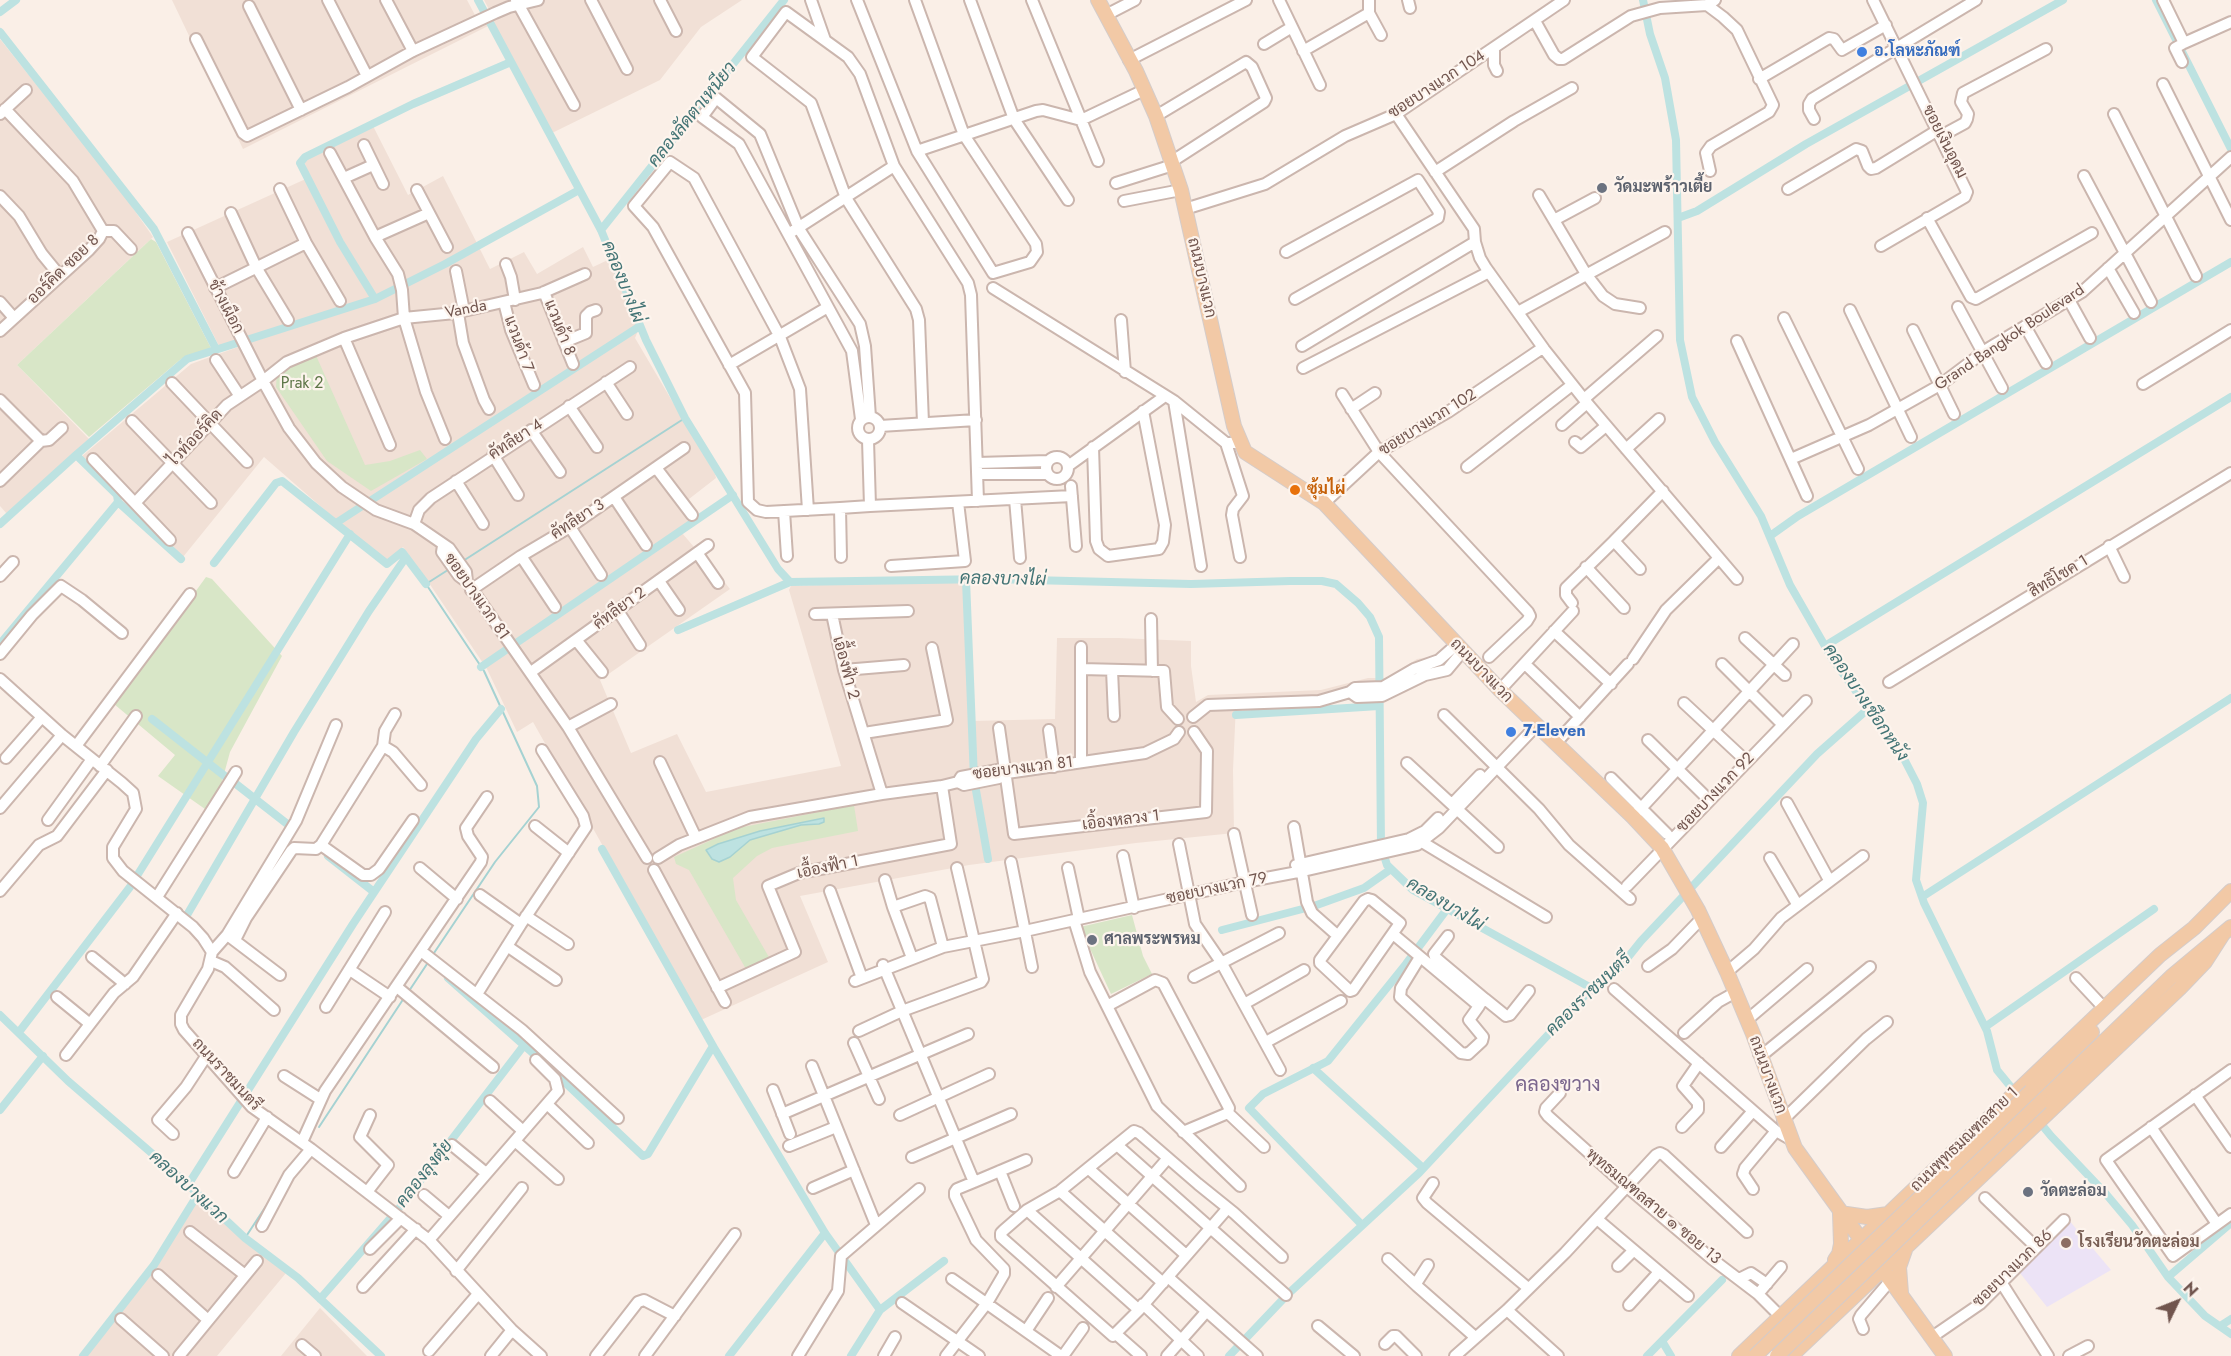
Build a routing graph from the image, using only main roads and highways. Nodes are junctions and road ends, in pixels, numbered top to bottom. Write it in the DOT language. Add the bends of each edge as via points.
graph roads {
  1 [pos="1098,0"];
  2 [pos="2231,891"];
  3 [pos="2194,928"];
  4 [pos="2227,930"];
  5 [pos="1918,1185"];
  6 [pos="1953,1202"];
  7 [pos="1840,1213"];
  8 [pos="1888,1214"];
  9 [pos="1860,1239"];
  10 [pos="1908,1245"];
  11 [pos="1829,1269"];
  12 [pos="1886,1275"];
  13 [pos="1810,1287"];
  14 [pos="1901,1298"];
  15 [pos="1832,1317"];
  16 [pos="1794,1355"];
  17 [pos="1739,1356"];
  18 [pos="1755,1356"];
  19 [pos="1777,1356"];
  20 [pos="1944,1356"];
  1 -- 7 [label="main road, ถนนบางแวก" via="1156,116 1181,190 1234,426 1233,443 1324,503 1500,690 1637,812 1677,870 1727,972 1760,1054 1780,1126"];
  2 -- 3 [label="main road, ถนนพุทธมณฑลสาย 1"];
  3 -- 5 [label="main road, ถนนพุทธมณฑลสาย 1" via="2160,955"];
  3 -- 18 [label="main road, ถนนพุทธมณฑลสาย 1, bridge" via="2166,961"];
  4 -- 6 [label="main road, ถนนพุทธมณฑลสาย 1" via="2205,962 2180,988"];
  4 -- 19 [label="main road, ถนนพุทธมณฑลสาย 1, bridge" via="2171,977"];
  5 -- 6 [label="main road" via="1895,1216 1894,1229 1899,1234 1914,1232"];
  5 -- 8 [label="main road, ถนนพุทธมณฑลสาย 1"];
  6 -- 10 [label="main road, ถนนพุทธมณฑลสาย 1"];
  7 -- 8 [label="main road" via="1862,1217"];
  7 -- 9 [label="main road, ถนนบางแวก"];
  7 -- 11 [label="main road" via="1841,1244"];
  8 -- 9 [label="main road, ถนนพุทธมณฑลสาย 1"];
  9 -- 11 [label="main road, ถนนพุทธมณฑลสาย 1"];
  9 -- 12 [label="main road, ถนนบางแวก"];
  10 -- 12 [label="main road, ถนนพุทธมณฑลสาย 1"];
  10 -- 14 [label="main road" via="1899,1267"];
  11 -- 13 [label="main road, ถนนพุทธมณฑลสาย 1"];
  12 -- 14 [label="main road, ถนนบางแวก"];
  12 -- 15 [label="main road, ถนนพุทธมณฑลสาย 1"];
  13 -- 15 [label="main road" via="1836,1270 1842,1268 1850,1273 1852,1288"];
  13 -- 17 [label="main road, ถนนพุทธมณฑลสาย 1"];
  14 -- 20 [label="main road, ถนนบางแวก"];
  15 -- 16 [label="main road, ถนนพุทธมณฑลสาย 1"];
}
